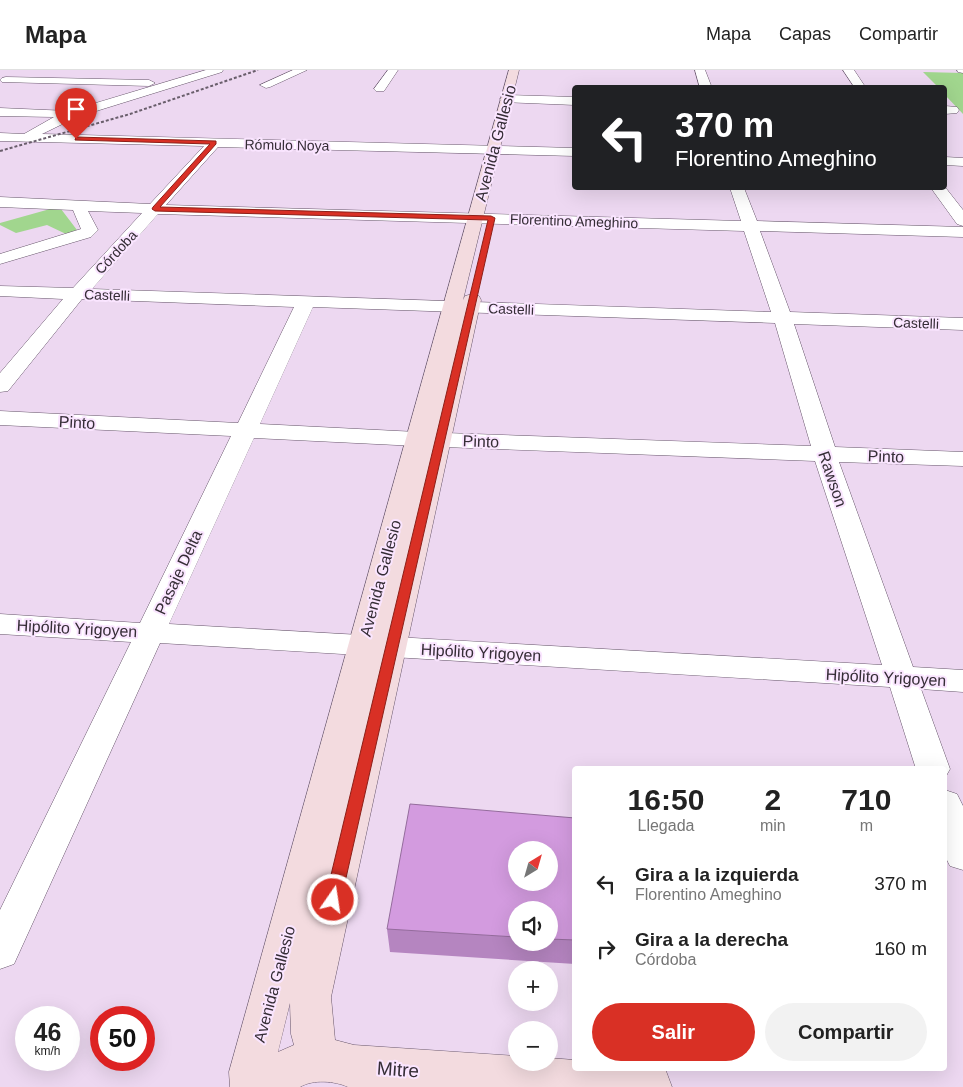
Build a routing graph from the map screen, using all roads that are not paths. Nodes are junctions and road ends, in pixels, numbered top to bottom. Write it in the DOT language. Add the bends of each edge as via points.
graph roads {
  1 [pos="218,70"];
  2 [pos="302,70"];
  3 [pos="393,70"];
  4 [pos="514,70"];
  5 [pos="526,70"];
  6 [pos="700,70"];
  7 [pos="848,70"];
  8 [pos="6,80"];
  9 [pos="31,80"];
  10 [pos="97,82"];
  11 [pos="266,84"];
  12 [pos="171,85"];
  13 [pos="705,85"];
  14 [pos="860,85"];
  15 [pos="380,89"];
  16 [pos="16,90"];
  17 [pos="82,93"];
  18 [pos="513,99"];
  19 [pos="572,101"];
  20 [pos="0,112"];
  21 [pos="50,118"];
  22 [pos="5,137"];
  23 [pos="28,137"];
  24 [pos="214,143"];
  25 [pos="500,150"];
  26 [pos="572,152"];
  27 [pos="947,161"];
  28 [pos="963,162"];
  29 [pos="738,190"];
  30 [pos="940,190"];
  31 [pos="0,202"];
  32 [pos="45,204"];
  33 [pos="78,205"];
  34 [pos="155,209"];
  35 [pos="0,216"];
  36 [pos="483,218"];
  37 [pos="963,221"];
  38 [pos="750,226"];
  39 [pos="963,232"];
  40 [pos="0,259"];
  41 [pos="0,291"];
  42 [pos="77,294"];
  43 [pos="306,302"];
  44 [pos="461,307"];
  45 [pos="783,318"];
  46 [pos="963,324"];
  47 [pos="0,386"];
  48 [pos="0,418"];
  49 [pos="245,430"];
  50 [pos="428,439"];
  51 [pos="824,454"];
  52 [pos="963,459"];
  53 [pos="0,624"];
  54 [pos="149,632"];
  55 [pos="377,646"];
  56 [pos="901,678"];
  57 [pos="963,681"];
  58 [pos="932,766"];
  59 [pos="947,810"];
  60 [pos="963,855"];
  61 [pos="0,951"];
  62 [pos="351,1071"];
  63 [pos="252,1087"];
  64 [pos="266,1087"];
  65 [pos="650,1087"];
  1 -- 12 [label="street"];
  2 -- 11 [label="street"];
  3 -- 15 [label="street"];
  4 -- 18 [label="main road, Avenida Gallesio"];
  5 -- 18 [label="main road, Avenida Gallesio"];
  6 -- 13 [label="street"];
  7 -- 14 [label="street"];
  8 -- 9 [label="street"];
  9 -- 10 [label="street"];
  9 -- 16 [label="street"];
  10 -- 12 [label="street"];
  10 -- 17 [label="street"];
  12 -- 21 [label="street" via="70,108"];
  18 -- 19 [label="street"];
  18 -- 25 [label="main road, Avenida Gallesio"];
  20 -- 21 [label="street"];
  21 -- 22 [label="street"];
  21 -- 23 [label="street"];
  22 -- 23 [label="street, Rómulo Noya"];
  23 -- 24 [label="street, Rómulo Noya"];
  24 -- 25 [label="street, Rómulo Noya"];
  24 -- 34 [label="street, Córdoba"];
  25 -- 26 [label="street, Rómulo Noya"];
  25 -- 36 [label="main road, Avenida Gallesio"];
  27 -- 28 [label="street"];
  29 -- 38 [label="street, Rawson"];
  30 -- 37 [label="street"];
  31 -- 32 [label="street, Florentino Ameghino"];
  32 -- 33 [label="street, Florentino Ameghino"];
  32 -- 35 [label="street"];
  33 -- 34 [label="street, Florentino Ameghino"];
  33 -- 40 [label="street" via="90,230 85,234"];
  34 -- 36 [label="street, Florentino Ameghino"];
  34 -- 42 [label="street, Córdoba"];
  36 -- 38 [label="street, Florentino Ameghino"];
  36 -- 44 [label="main road, Avenida Gallesio"];
  38 -- 39 [label="street, Florentino Ameghino"];
  38 -- 45 [label="street, Rawson"];
  41 -- 42 [label="street, Castelli"];
  42 -- 43 [label="street, Castelli"];
  42 -- 47 [label="street, Córdoba"];
  43 -- 44 [label="street, Castelli"];
  43 -- 49 [label="street, Pasaje Delta"];
  44 -- 45 [label="street, Castelli"];
  44 -- 50 [label="main road, Avenida Gallesio"];
  45 -- 46 [label="street, Castelli"];
  45 -- 51 [label="street, Rawson"];
  48 -- 49 [label="street, Pinto"];
  49 -- 50 [label="street, Pinto"];
  49 -- 54 [label="street, Pasaje Delta"];
  50 -- 51 [label="street, Pinto"];
  50 -- 55 [label="main road, Avenida Gallesio"];
  51 -- 52 [label="street, Pinto"];
  51 -- 56 [label="street, Rawson"];
  53 -- 54 [label="street, Hipólito Yrigoyen"];
  54 -- 55 [label="street, Hipólito Yrigoyen"];
  54 -- 61 [label="street, Pasaje Delta"];
  55 -- 56 [label="street, Hipólito Yrigoyen"];
  55 -- 62 [label="main road, Avenida Gallesio" via="310,997 312,1034"];
  55 -- 63 [label="main road, Avenida Gallesio" via="251,1072"];
  56 -- 57 [label="street, Hipólito Yrigoyen"];
  56 -- 58 [label="street, Rawson"];
  59 -- 60 [label="street"];
  62 -- 64 [label="main road" via="300,1063"];
  62 -- 65 [label="main road, Mitre"];
}
